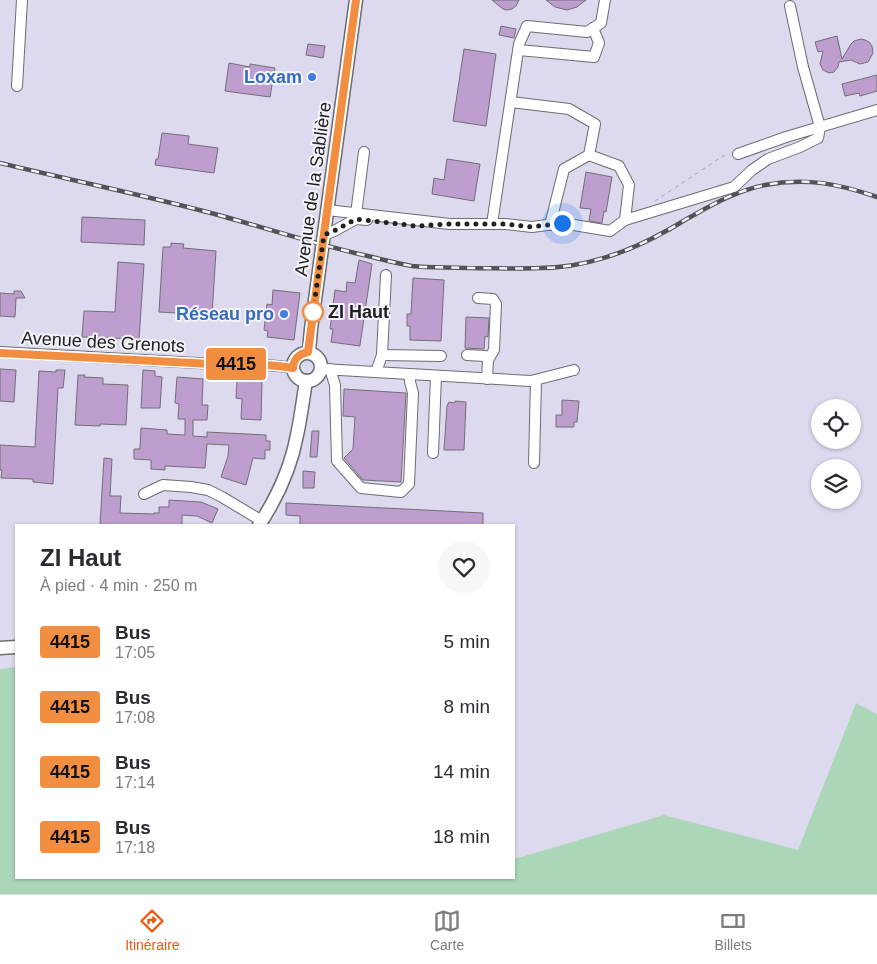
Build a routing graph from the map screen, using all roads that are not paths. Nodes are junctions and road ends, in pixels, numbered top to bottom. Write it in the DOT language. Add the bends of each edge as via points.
graph roads {
  1 [pos="22,0"];
  2 [pos="356,0"];
  3 [pos="605,0"];
  4 [pos="790,6"];
  5 [pos="593,28"];
  6 [pos="519,50"];
  7 [pos="17,86"];
  8 [pos="511,102"];
  9 [pos="877,110"];
  10 [pos="820,127"];
  11 [pos="364,152"];
  12 [pos="738,154"];
  13 [pos="589,155"];
  14 [pos="327,210"];
  15 [pos="356,214"];
  16 [pos="625,220"];
  17 [pos="450,224"];
  18 [pos="492,224"];
  19 [pos="550,225"];
  20 [pos="324,235"];
  21 [pos="386,275"];
  22 [pos="478,298"];
  23 [pos="0,352"];
  24 [pos="308,352"];
  25 [pos="382,354"];
  26 [pos="467,355"];
  27 [pos="441,356"];
  28 [pos="488,360"];
  29 [pos="293,368"];
  30 [pos="326,369"];
  31 [pos="574,370"];
  32 [pos="376,372"];
  33 [pos="410,374"];
  34 [pos="436,376"];
  35 [pos="487,379"];
  36 [pos="306,381"];
  37 [pos="536,381"];
  38 [pos="433,453"];
  39 [pos="534,463"];
  40 [pos="144,494"];
  41 [pos="260,523"];
  42 [pos="15,647"];
  43 [pos="0,648"];
  1 -- 7 [label="street"];
  2 -- 14 [label="main road, Avenue de la Sablière"];
  3 -- 5 [label="street" via="602,23"];
  4 -- 10 [label="street"];
  5 -- 6 [label="street" via="587,32 527,26"];
  5 -- 6 [label="street" via="599,44 594,57"];
  6 -- 8 [label="street"];
  8 -- 13 [label="street" via="569,109 594,124"];
  8 -- 18 [label="street"];
  9 -- 10 [label="street"];
  10 -- 12 [label="street"];
  10 -- 16 [label="street" via="818,138 768,158 734,187"];
  11 -- 15 [label="street"];
  13 -- 16 [label="street" via="620,166 629,185"];
  13 -- 19 [label="street" via="564,169"];
  14 -- 15 [label="street"];
  14 -- 20 [label="main road, Avenue de la Sablière"];
  15 -- 17 [label="street"];
  16 -- 19 [label="street" via="610,231 562,223"];
  17 -- 18 [label="street"];
  17 -- 20 [label="street" via="416,226 356,219"];
  18 -- 19 [label="street"];
  20 -- 24 [label="main road, Avenue de la Sablière"];
  21 -- 25 [label="street"];
  22 -- 28 [label="street" via="493,299 496,304 494,350"];
  23 -- 29 [label="street, Avenue des Grenots"];
  24 -- 29 [label="main road" via="298,356"];
  24 -- 30 [label="main road" via="319,358"];
  25 -- 27 [label="street"];
  25 -- 32 [label="street"];
  26 -- 28 [label="street" via="485,356"];
  28 -- 35 [label="street"];
  29 -- 36 [label="main road" via="298,378"];
  30 -- 32 [label="street"];
  30 -- 33 [label="street" via="335,385 337,461 361,488 401,492 409,484 413,393"];
  30 -- 36 [label="main road" via="318,377"];
  31 -- 37 [label="street"];
  32 -- 33 [label="street"];
  33 -- 34 [label="street"];
  34 -- 35 [label="street"];
  34 -- 38 [label="street"];
  35 -- 37 [label="street"];
  36 -- 41 [label="main road" via="289,466"];
  37 -- 39 [label="street"];
  40 -- 41 [label="street" via="163,485 208,490"];
  42 -- 43 [label="main road"];
}
